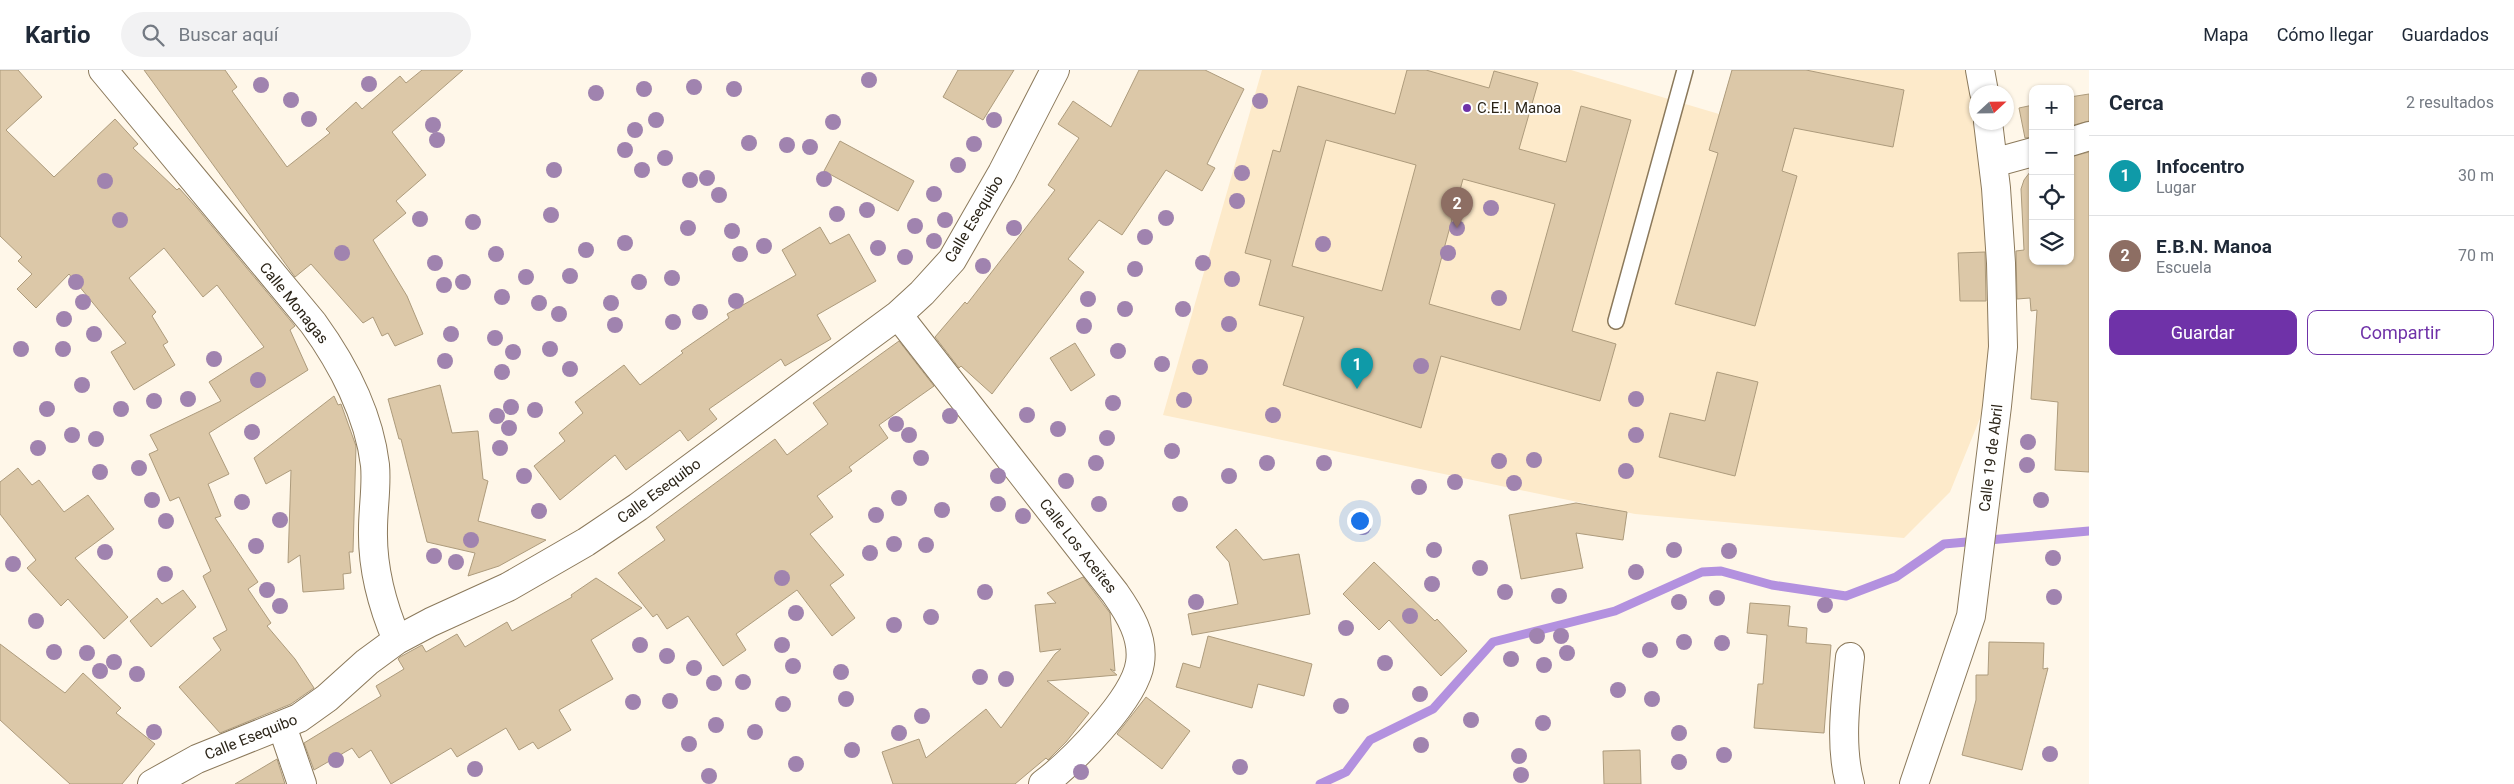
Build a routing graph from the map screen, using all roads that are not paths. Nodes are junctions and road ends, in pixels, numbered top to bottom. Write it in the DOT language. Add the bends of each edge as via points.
graph roads {
  1 [pos="103,70"];
  2 [pos="1055,70"];
  3 [pos="1685,70"];
  4 [pos="1980,70"];
  5 [pos="1983,85"];
  6 [pos="1989,130"];
  7 [pos="2089,136"];
  8 [pos="2074,141"];
  9 [pos="2029,153"];
  10 [pos="1993,163"];
  11 [pos="898,315"];
  12 [pos="1616,321"];
  13 [pos="397,640"];
  14 [pos="1850,657"];
  15 [pos="282,726"];
  16 [pos="152,784"];
  17 [pos="302,784"];
  18 [pos="1044,784"];
  19 [pos="1850,784"];
  20 [pos="1914,784"];
  1 -- 13 [label="street, Calle Monagas" via="313,323 339,365 371,444 375,466 374,562 384,605"];
  2 -- 11 [label="street, Calle Esequibo" via="952,260"];
  3 -- 12 [label="lane"];
  4 -- 5 [label="street"];
  6 -- 10 [label="street, Calle 19 de Abril"];
  7 -- 8 [label="street"];
  9 -- 10 [label="street"];
  10 -- 20 [label="street, Calle 19 de Abril" via="2003,347 1980,561 1971,616"];
  11 -- 13 [label="street, Calle Esequibo" via="586,542 501,591"];
  11 -- 18 [label="street, Calle Los Aceites" via="1115,593 1136,630 1140,664 1126,696 1093,737"];
  13 -- 15 [label="street, Calle Esequibo" via="312,709"];
  14 -- 19 [label="street" via="1845,726 1846,770"];
  15 -- 16 [label="street, Calle Esequibo" via="197,759"];
  15 -- 17 [label="street"];
}
